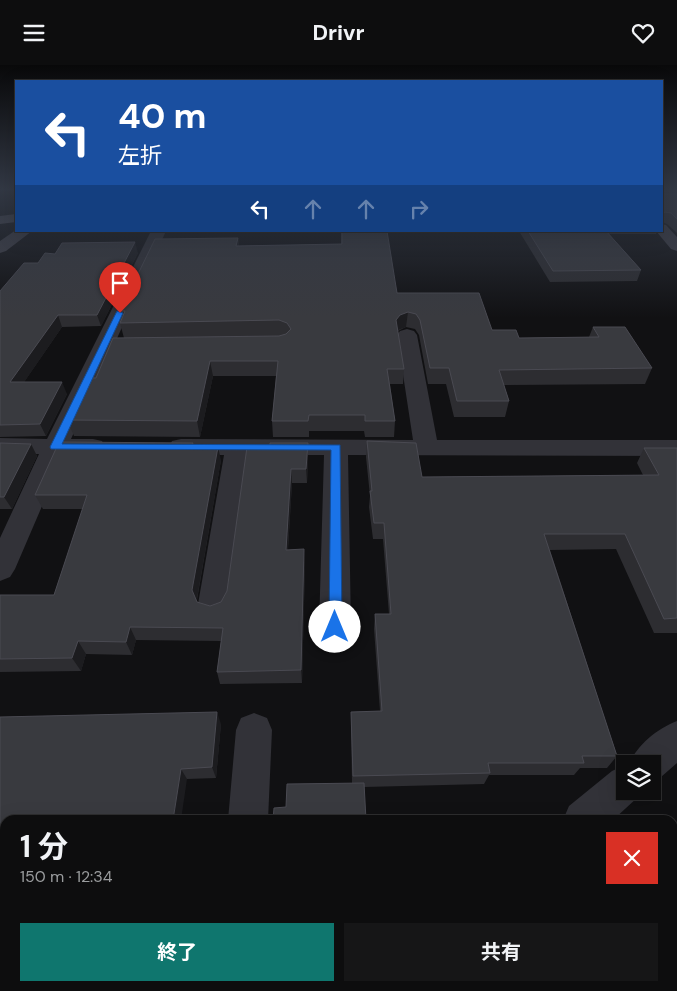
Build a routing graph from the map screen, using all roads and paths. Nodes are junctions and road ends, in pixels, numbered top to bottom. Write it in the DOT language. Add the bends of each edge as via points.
graph roads {
  1 [pos="664,231"];
  2 [pos="23,232"];
  3 [pos="159,232"];
  4 [pos="677,246"];
  5 [pos="0,247"];
  6 [pos="407,335"];
  7 [pos="0,446"];
  8 [pos="55,447"];
  9 [pos="112,447"];
  10 [pos="160,447"];
  11 [pos="237,447"];
  12 [pos="336,447"];
  13 [pos="426,447"];
  14 [pos="677,448"];
  15 [pos="0,569"];
  16 [pos="213,604"];
  17 [pos="335,627"];
  18 [pos="254,730"];
  19 [pos="677,739"];
  20 [pos="658,755"];
  21 [pos="616,792"];
  22 [pos="248,815"];
  23 [pos="589,815"];
  1 -- 4 [label="street"];
  2 -- 5 [label="street"];
  3 -- 8 [label="street" via="114,346"];
  6 -- 13 [label="street"];
  7 -- 8 [label="street"];
  8 -- 9 [label="street"];
  8 -- 15 [label="street"];
  10 -- 11 [label="street"];
  11 -- 12 [label="street"];
  11 -- 16 [label="street"];
  12 -- 13 [label="street"];
  12 -- 17 [label="street"];
  13 -- 14 [label="street"];
  18 -- 22 [label="street"];
  19 -- 20 [label="street"];
  21 -- 23 [label="street"];
}
